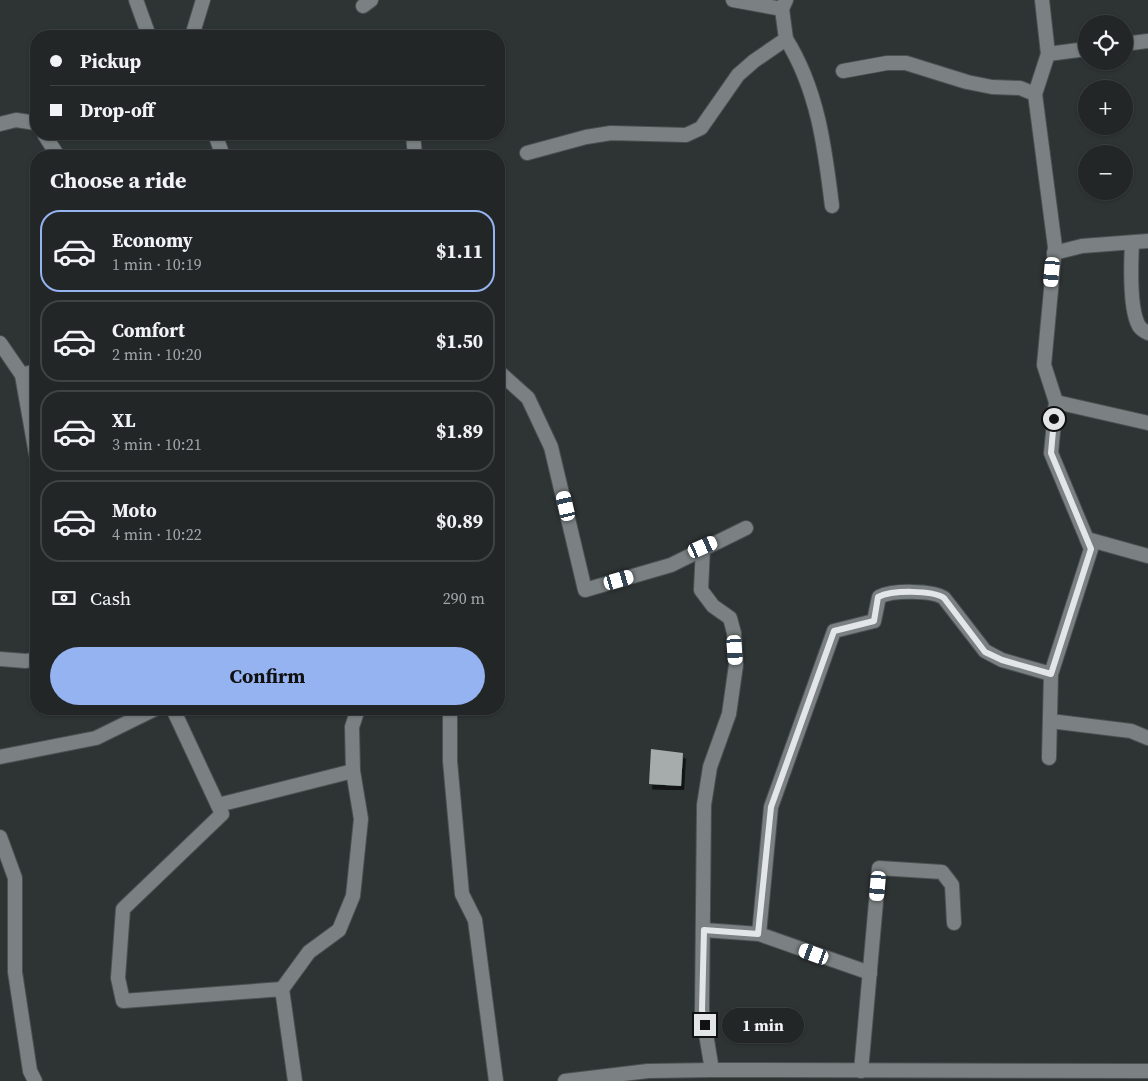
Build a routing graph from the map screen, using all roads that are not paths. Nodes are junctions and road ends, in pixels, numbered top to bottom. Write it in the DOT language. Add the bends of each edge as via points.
graph roads {
  1 [pos="136,0"];
  2 [pos="203,0"];
  3 [pos="733,0"];
  4 [pos="1042,0"];
  5 [pos="784,4"];
  6 [pos="147,30"];
  7 [pos="194,30"];
  8 [pos="786,40"];
  9 [pos="1148,41"];
  10 [pos="1133,43"];
  11 [pos="1078,50"];
  12 [pos="1048,54"];
  13 [pos="844,71"];
  14 [pos="1035,94"];
  15 [pos="30,121"];
  16 [pos="0,124"];
  17 [pos="527,153"];
  18 [pos="832,206"];
  19 [pos="1148,241"];
  20 [pos="1132,243"];
  21 [pos="1054,253"];
  22 [pos="1148,333"];
  23 [pos="0,343"];
  24 [pos="30,373"];
  25 [pos="22,375"];
  26 [pos="505,377"];
  27 [pos="1056,402"];
  28 [pos="30,420"];
  29 [pos="1148,423"];
  30 [pos="746,528"];
  31 [pos="1087,539"];
  32 [pos="703,547"];
  33 [pos="1148,556"];
  34 [pos="0,659"];
  35 [pos="30,660"];
  36 [pos="1051,674"];
  37 [pos="142,715"];
  38 [pos="176,715"];
  39 [pos="356,715"];
  40 [pos="450,715"];
  41 [pos="1050,721"];
  42 [pos="1148,738"];
  43 [pos="0,757"];
  44 [pos="1049,758"];
  45 [pos="354,771"];
  46 [pos="218,805"];
  47 [pos="0,837"];
  48 [pos="954,923"];
  49 [pos="704,930"];
  50 [pos="758,934"];
  51 [pos="870,973"];
  52 [pos="282,989"];
  53 [pos="712,1070"];
  54 [pos="861,1071"];
  55 [pos="1148,1071"];
  56 [pos="762,1075"];
  57 [pos="35,1081"];
  58 [pos="295,1081"];
  59 [pos="496,1081"];
  60 [pos="565,1081"];
  1 -- 6 [label="street"];
  2 -- 7 [label="street"];
  3 -- 5 [label="street"];
  4 -- 12 [label="street"];
  5 -- 8 [label="street"];
  8 -- 17 [label="street" via="738,76 701,128 686,135 612,133"];
  8 -- 18 [label="street" via="799,60 823,134"];
  9 -- 10 [label="street"];
  11 -- 12 [label="street"];
  12 -- 14 [label="street"];
  13 -- 14 [label="street" via="888,63 906,64 967,82 1020,88"];
  14 -- 21 [label="street"];
  15 -- 16 [label="street" via="16,120"];
  19 -- 20 [label="street"];
  20 -- 21 [label="street" via="1082,246"];
  20 -- 22 [label="street" via="1130,274 1136,319 1140,328"];
  21 -- 27 [label="street" via="1044,365"];
  23 -- 25 [label="street"];
  24 -- 25 [label="street"];
  25 -- 28 [label="street"];
  26 -- 32 [label="street" via="528,398 551,447 585,590 670,565"];
  27 -- 29 [label="street"];
  27 -- 31 [label="street" via="1051,453"];
  30 -- 32 [label="street"];
  31 -- 33 [label="street"];
  31 -- 36 [label="street" via="1091,549"];
  32 -- 49 [label="street" via="701,590 713,606 730,618 736,665 728,714 710,767 704,805"];
  34 -- 35 [label="street"];
  36 -- 41 [label="street"];
  36 -- 50 [label="street" via="985,652 937,593 886,593 878,597 874,621 834,631 771,807"];
  37 -- 43 [label="street" via="96,738"];
  38 -- 46 [label="street"];
  39 -- 45 [label="street" via="352,727"];
  40 -- 59 [label="street" via="450,761 462,894 475,920"];
  41 -- 42 [label="street" via="1130,731"];
  41 -- 44 [label="street"];
  45 -- 46 [label="street"];
  45 -- 52 [label="street" via="361,819 353,896 339,930 309,952"];
  46 -- 52 [label="street" via="222,814 123,909 118,978 123,1001"];
  47 -- 57 [label="street" via="15,878 15,972 30,1071"];
  48 -- 51 [label="street" via="952,885 942,872 879,868"];
  49 -- 50 [label="street"];
  49 -- 53 [label="street" via="702,1010"];
  50 -- 51 [label="street"];
  51 -- 54 [label="street"];
  52 -- 58 [label="street"];
  53 -- 56 [label="street"];
  53 -- 60 [label="street" via="648,1071"];
  54 -- 55 [label="street"];
  54 -- 56 [label="street"];
}
